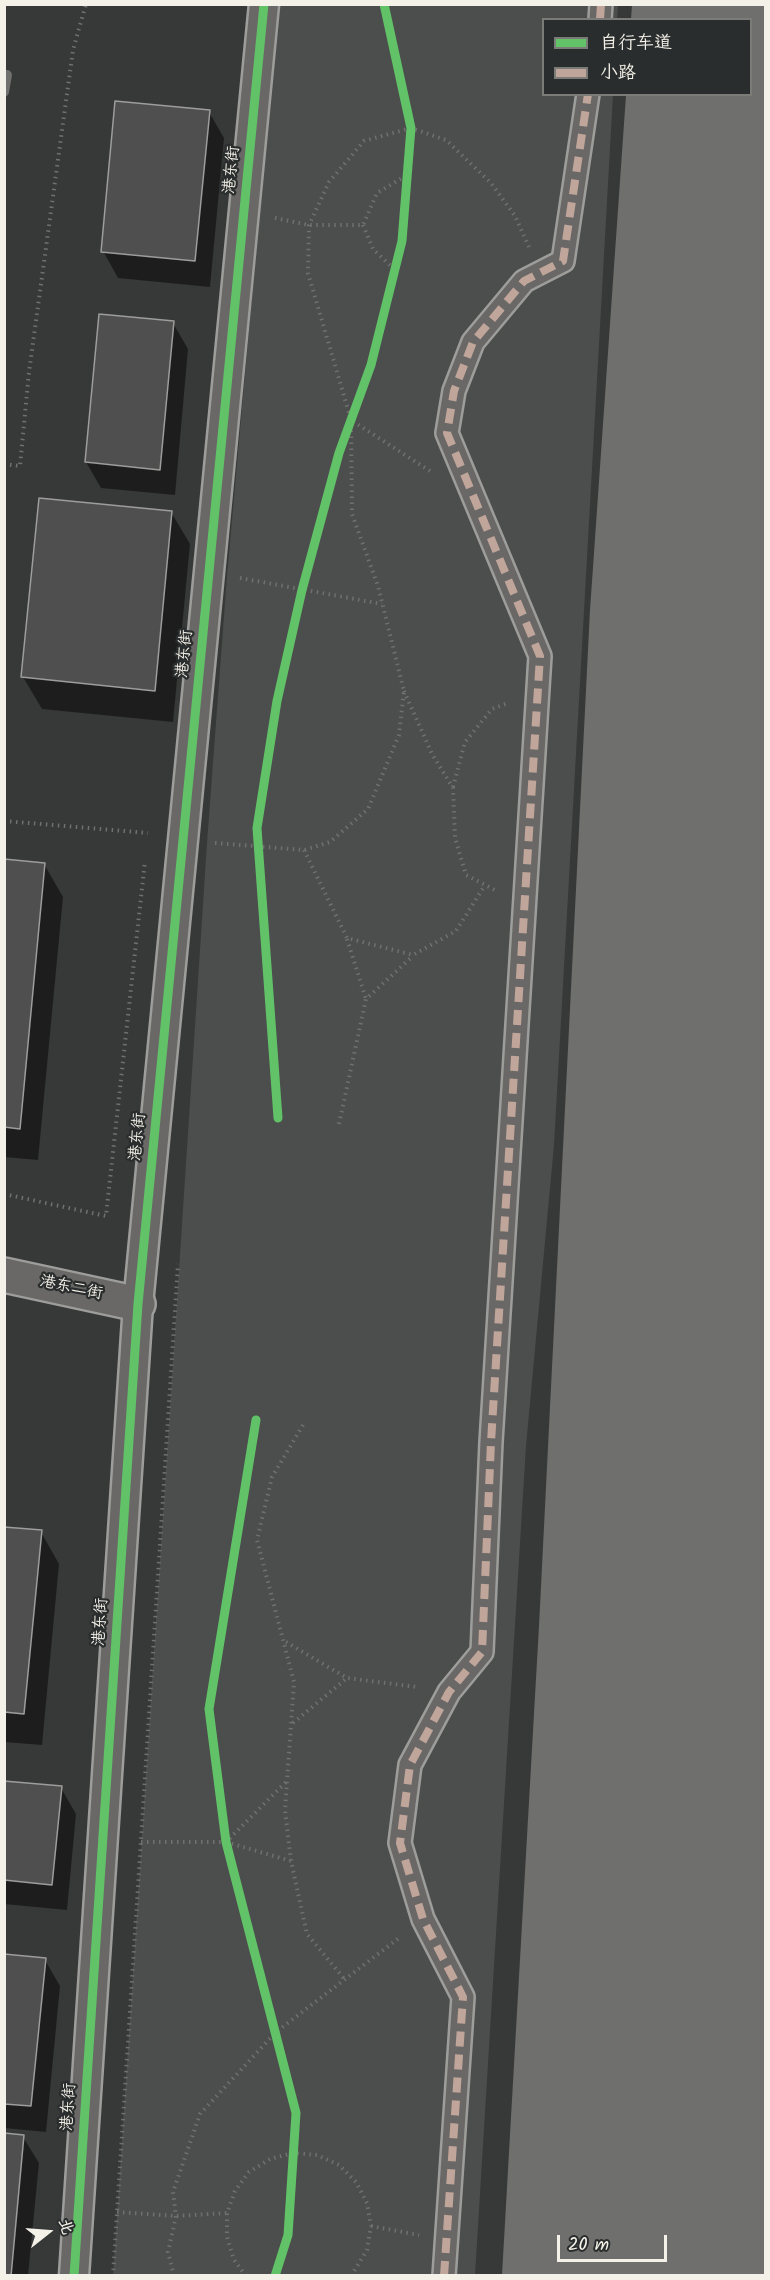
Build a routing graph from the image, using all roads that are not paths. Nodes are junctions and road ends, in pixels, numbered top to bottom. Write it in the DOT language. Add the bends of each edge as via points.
graph roads {
  1 [pos="264,4"];
  2 [pos="588,96"];
  3 [pos="4,1275"];
  4 [pos="138,1304"];
  5 [pos="74,2276"];
  6 [pos="444,2276"];
  1 -- 4 [label="street, 港东街"];
  2 -- 6 [label="street" via="563,261 524,281 473,342 454,391 447,432 540,656 491,1442 482,1652 449,1692 410,1765 400,1843 423,1919 463,1997"];
  3 -- 4 [label="main road, 港东二街"];
  4 -- 5 [label="street, 港东街"];
}
